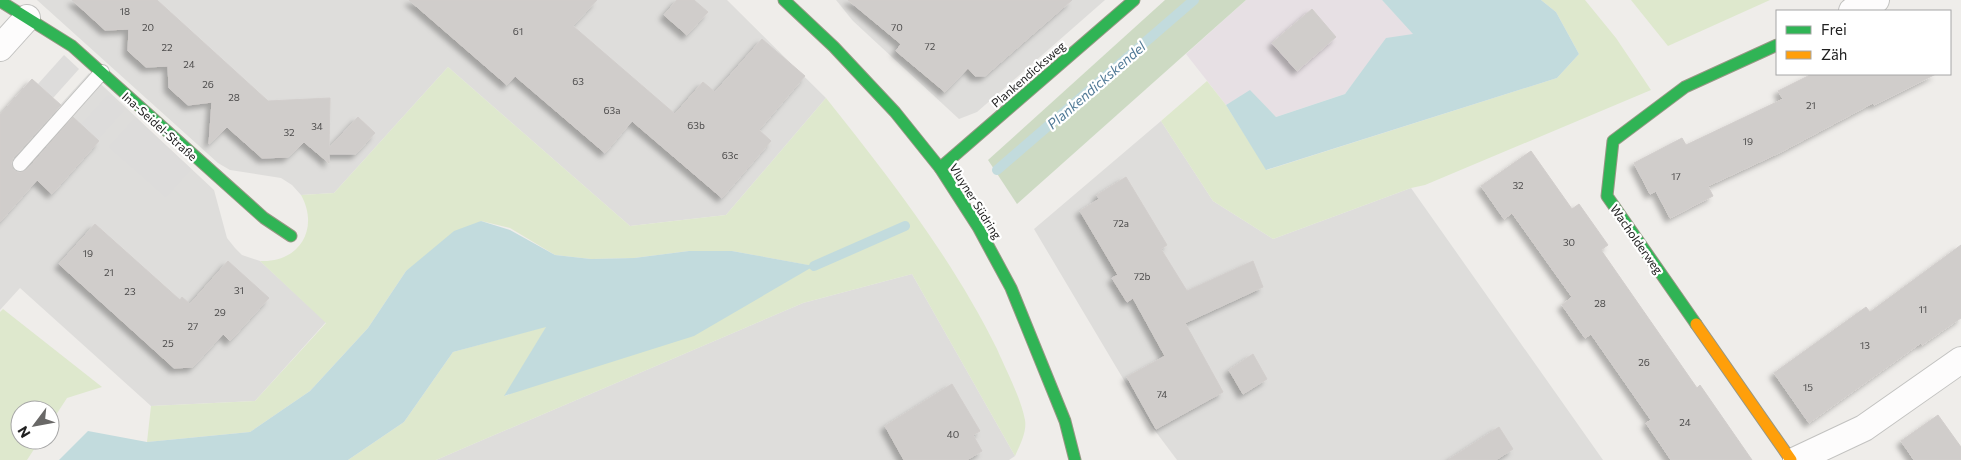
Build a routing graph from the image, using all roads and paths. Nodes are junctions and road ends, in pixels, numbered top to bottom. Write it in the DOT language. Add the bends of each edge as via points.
graph roads {
  1 [pos="784,0"];
  2 [pos="1134,0"];
  3 [pos="1876,0"];
  4 [pos="0,1"];
  5 [pos="1854,10"];
  6 [pos="27,18"];
  7 [pos="1776,45"];
  8 [pos="0,48"];
  9 [pos="102,72"];
  10 [pos="20,164"];
  11 [pos="940,168"];
  12 [pos="291,236"];
  13 [pos="1961,360"];
  14 [pos="1075,460"];
  15 [pos="1791,460"];
  16 [pos="1796,460"];
  1 -- 11 [label="street, Vluyner Südring" via="896,112"];
  2 -- 11 [label="street, Plankendicksweg"];
  3 -- 5 [label="street"];
  4 -- 6 [label="street, Ina-Seidel-Straße"];
  6 -- 8 [label="street"];
  6 -- 9 [label="street, Ina-Seidel-Straße" via="72,46"];
  7 -- 15 [label="street, Wacholderweg" via="1685,87 1613,141 1607,196"];
  9 -- 10 [label="lane"];
  9 -- 12 [label="street, Ina-Seidel-Straße" via="166,138"];
  11 -- 14 [label="street, Vluyner Südring" via="978,227 1011,288 1065,421"];
  13 -- 16 [label="street" via="1864,428"];
}
